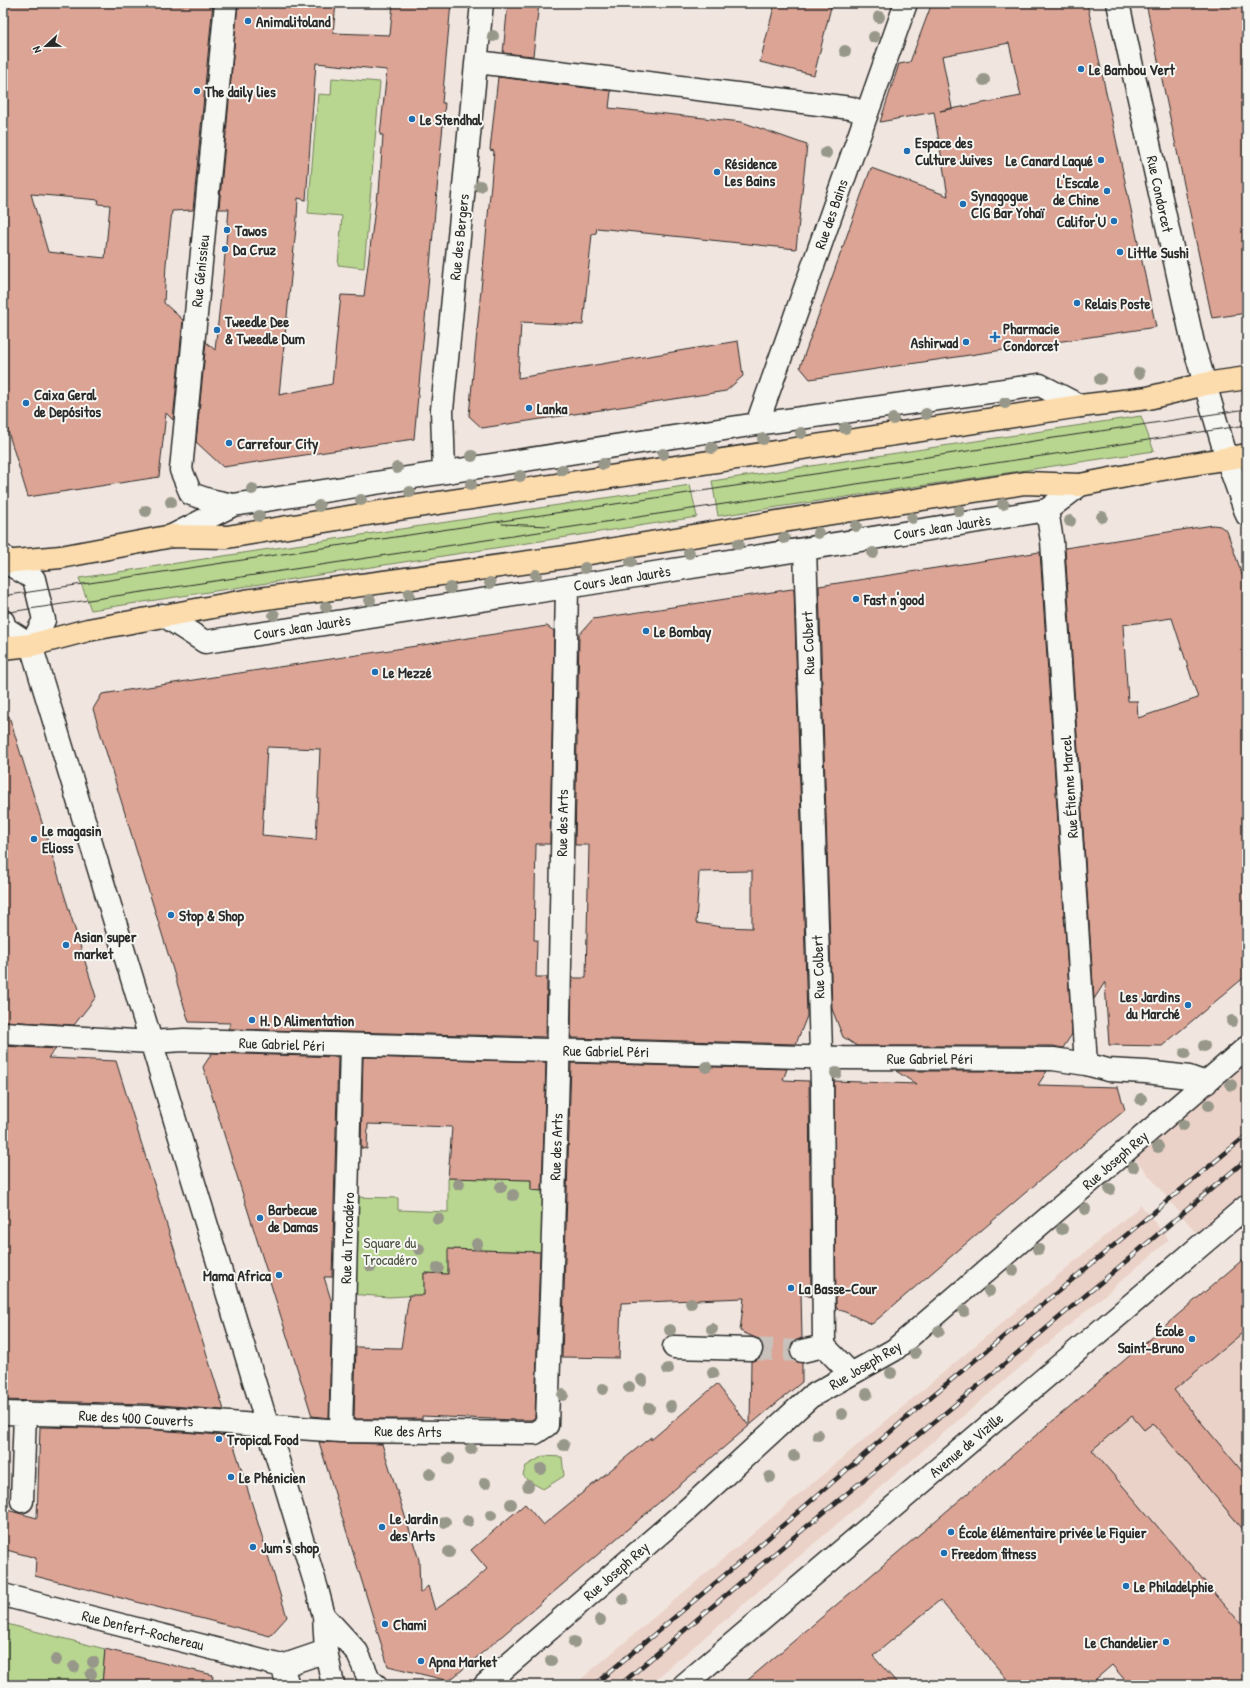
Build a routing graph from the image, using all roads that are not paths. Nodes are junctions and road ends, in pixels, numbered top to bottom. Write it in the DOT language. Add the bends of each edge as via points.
graph roads {
  1 [pos="226,3"];
  2 [pos="482,3"];
  3 [pos="906,3"];
  4 [pos="1118,3"];
  5 [pos="477,62"];
  6 [pos="866,114"];
  7 [pos="1247,378"];
  8 [pos="1205,384"];
  9 [pos="1080,406"];
  10 [pos="757,424"];
  11 [pos="1237,457"];
  12 [pos="444,472"];
  13 [pos="1080,485"];
  14 [pos="233,505"];
  15 [pos="1046,510"];
  16 [pos="1247,515"];
  17 [pos="172,536"];
  18 [pos="805,549"];
  19 [pos="4,562"];
  20 [pos="567,587"];
  21 [pos="163,615"];
  22 [pos="3,621"];
  23 [pos="31,645"];
  24 [pos="3,648"];
  25 [pos="3,1033"];
  26 [pos="150,1042"];
  27 [pos="351,1046"];
  28 [pos="1247,1047"];
  29 [pos="558,1050"];
  30 [pos="820,1056"];
  31 [pos="1086,1064"];
  32 [pos="1206,1083"];
  33 [pos="1247,1206"];
  34 [pos="824,1346"];
  35 [pos="674,1347"];
  36 [pos="751,1349"];
  37 [pos="802,1351"];
  38 [pos="851,1374"];
  39 [pos="3,1413"];
  40 [pos="25,1413"];
  41 [pos="268,1426"];
  42 [pos="341,1431"];
  43 [pos="22,1501"];
  44 [pos="3,1595"];
  45 [pos="324,1616"];
  46 [pos="326,1651"];
  47 [pos="285,1675"];
  48 [pos="333,1685"];
  49 [pos="376,1685"];
  50 [pos="485,1685"];
  51 [pos="684,1685"];
  1 -- 14 [label="street, Rue Génissieu" via="180,470 191,494"];
  2 -- 5 [label="street, Rue des Bergers"];
  3 -- 6 [label="street, Rue des Bains"];
  4 -- 8 [label="street, Rue Condorcet" via="1193,343"];
  5 -- 6 [label="street" via="851,108"];
  5 -- 12 [label="street, Rue des Bergers" via="442,410"];
  6 -- 10 [label="street, Rue des Bains"];
  7 -- 8 [label="main road"];
  8 -- 9 [label="main road" via="1148,398"];
  8 -- 11 [label="street"];
  9 -- 10 [label="street" via="1040,385"];
  9 -- 17 [label="main road" via="227,537"];
  10 -- 12 [label="street"];
  11 -- 13 [label="main road, Cours Jean Jaurès"];
  11 -- 16 [label="street"];
  12 -- 14 [label="street"];
  13 -- 15 [label="street, Cours Jean Jaurès"];
  13 -- 21 [label="main road, Cours Jean Jaurès" via="1024,483 566,557 245,601"];
  14 -- 17 [label="street"];
  15 -- 18 [label="street, Cours Jean Jaurès"];
  15 -- 31 [label="street, Rue Étienne Marcel" via="1052,541"];
  17 -- 19 [label="main road" via="61,557"];
  18 -- 20 [label="street, Cours Jean Jaurès"];
  18 -- 30 [label="street, Rue Colbert"];
  19 -- 23 [label="street" via="34,579 44,620"];
  20 -- 21 [label="street, Cours Jean Jaurès" via="205,642"];
  20 -- 29 [label="street, Rue des Arts"];
  21 -- 23 [label="main road, Cours Jean Jaurès"];
  22 -- 23 [label="street" via="5,628"];
  23 -- 24 [label="main road, Cours Jean Jaurès"];
  23 -- 26 [label="street"];
  25 -- 26 [label="street, Rue Gabriel Péri"];
  26 -- 27 [label="street, Rue Gabriel Péri" via="184,1040"];
  26 -- 41 [label="street"];
  27 -- 29 [label="street, Rue Gabriel Péri"];
  27 -- 42 [label="street, Rue du Trocadéro"];
  28 -- 32 [label="street, Rue Joseph Rey"];
  29 -- 30 [label="street, Rue Gabriel Péri"];
  29 -- 42 [label="street, Rue des Arts" via="547,1426 535,1433"];
  30 -- 31 [label="street, Rue Gabriel Péri" via="1053,1059"];
  30 -- 34 [label="street, Rue Colbert"];
  31 -- 32 [label="street, Rue Gabriel Péri" via="1108,1070 1189,1077"];
  32 -- 38 [label="street, Rue Joseph Rey" via="894,1350"];
  33 -- 51 [label="street, Avenue de Vizille"];
  34 -- 37 [label="street"];
  34 -- 38 [label="street"];
  35 -- 36 [label="street"];
  38 -- 50 [label="street, Rue Joseph Rey" via="810,1397 688,1508"];
  39 -- 40 [label="street, Rue des 400 Couverts"];
  40 -- 41 [label="street, Rue des 400 Couverts" via="146,1417"];
  40 -- 43 [label="street"];
  41 -- 42 [label="street, Rue des Arts"];
  41 -- 45 [label="street"];
  44 -- 47 [label="street, Rue Denfert-Rochereau"];
  45 -- 46 [label="street"];
  45 -- 49 [label="street" via="356,1652 369,1679"];
  46 -- 47 [label="street"];
  46 -- 48 [label="street"];
}
